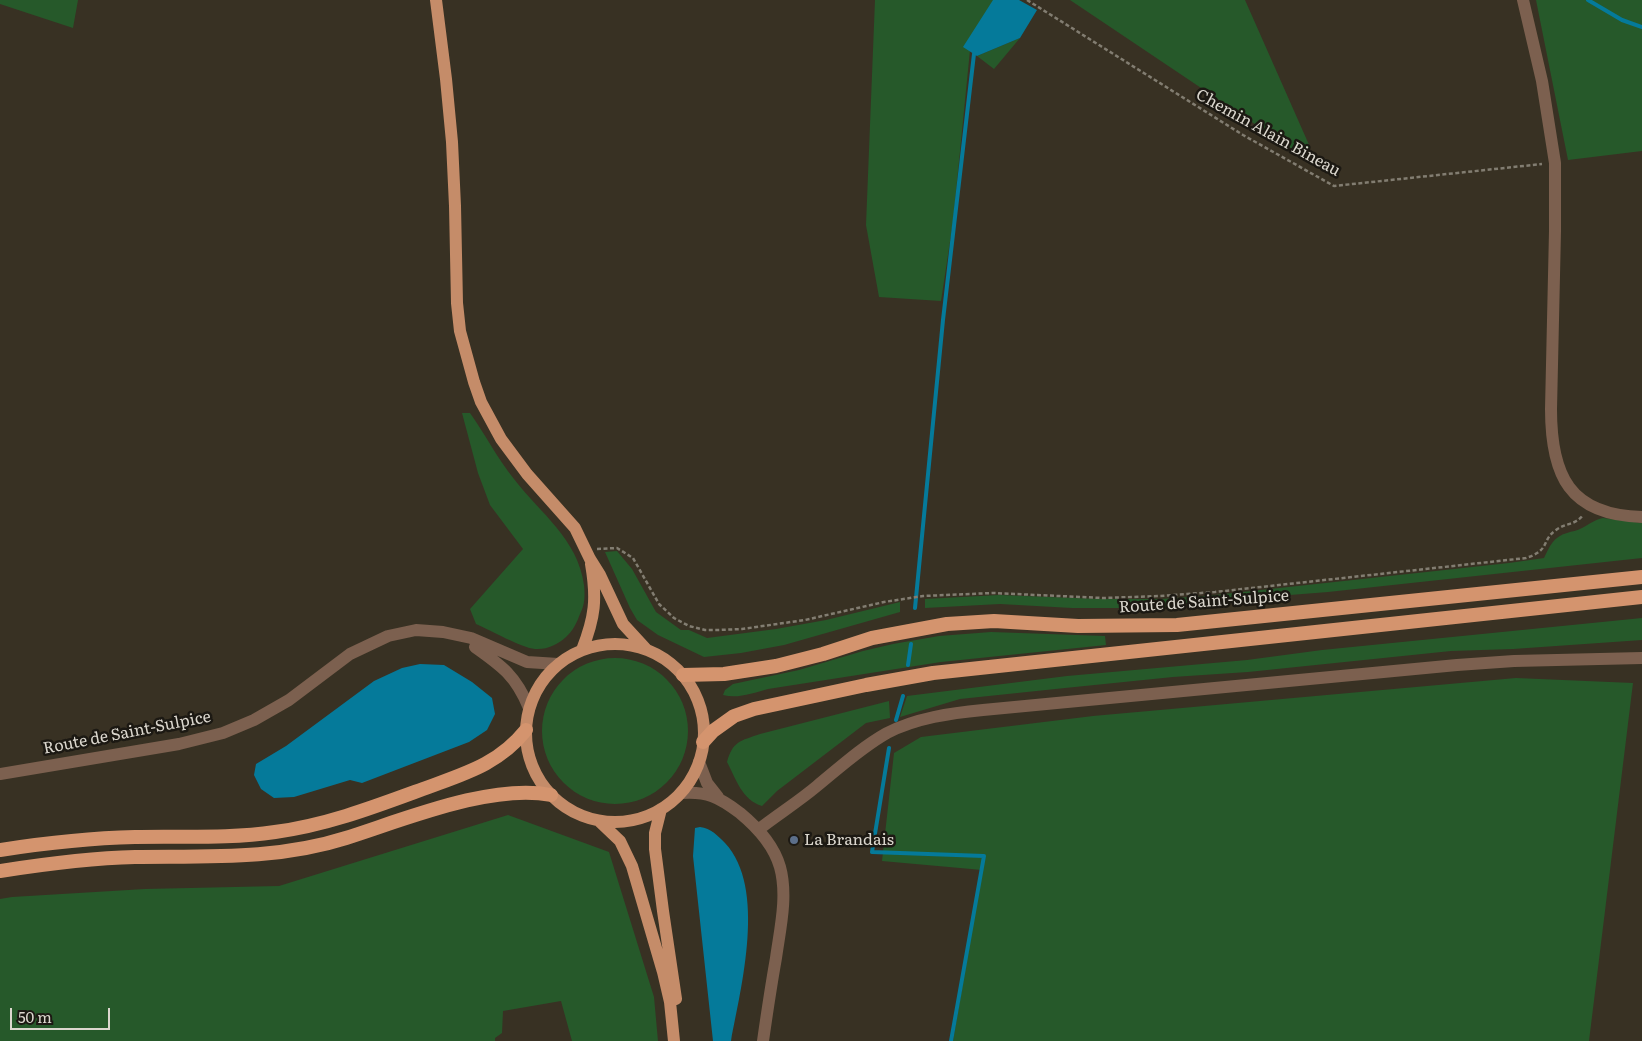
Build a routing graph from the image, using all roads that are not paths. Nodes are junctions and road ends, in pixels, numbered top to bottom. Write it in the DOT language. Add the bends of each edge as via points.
graph roads {
  1 [pos="436,0"];
  2 [pos="1524,0"];
  3 [pos="1642,517"];
  4 [pos="588,555"];
  5 [pos="1642,577"];
  6 [pos="1642,597"];
  7 [pos="443,632"];
  8 [pos="646,649"];
  9 [pos="582,650"];
  10 [pos="1642,658"];
  11 [pos="558,664"];
  12 [pos="683,675"];
  13 [pos="529,708"];
  14 [pos="526,730"];
  15 [pos="703,742"];
  16 [pos="699,762"];
  17 [pos="0,774"];
  18 [pos="681,793"];
  19 [pos="551,795"];
  20 [pos="718,797"];
  21 [pos="661,809"];
  22 [pos="599,821"];
  23 [pos="758,830"];
  24 [pos="0,850"];
  25 [pos="0,871"];
  26 [pos="676,1041"];
  27 [pos="763,1041"];
  1 -- 4 [label="main road" via="452,142 457,303 467,361 481,402 501,439 527,474 568,519"];
  2 -- 3 [label="street" via="1542,81 1555,163 1553,452 1562,478 1579,498 1609,513"];
  4 -- 8 [label="main road" via="623,624"];
  4 -- 9 [label="main road" via="594,587 594,612"];
  5 -- 12 [label="highway, Route de Saint-Sulpice" via="1177,625 1078,626 994,621 947,624 872,638 776,666 724,674"];
  6 -- 15 [label="highway" via="934,673 754,709 734,716"];
  7 -- 11 [label="street, Route de Saint-Sulpice" via="471,638 527,662"];
  7 -- 13 [label="street, Route de Saint-Sulpice" via="470,644 514,678"];
  7 -- 17 [label="street, Route de Saint-Sulpice" via="416,630 388,636 350,654 289,700 223,733 178,744"];
  8 -- 9 [label="main road" via="614,644"];
  8 -- 12 [label="main road" via="672,664"];
  9 -- 11 [label="main road"];
  10 -- 23 [label="street" via="1458,664 944,715 887,733"];
  11 -- 13 [label="main road" via="540,684"];
  12 -- 15 [label="main road" via="700,706"];
  13 -- 14 [label="main road"];
  14 -- 19 [label="main road" via="532,765"];
  14 -- 24 [label="highway" via="506,752 478,768 368,810 306,827 227,836 95,839"];
  15 -- 16 [label="main road"];
  16 -- 18 [label="main road"];
  16 -- 20 [label="street" via="707,783"];
  18 -- 20 [label="street"];
  18 -- 21 [label="main road"];
  19 -- 22 [label="main road" via="573,812"];
  19 -- 25 [label="highway" via="525,792 485,798 410,817 343,839 279,852 227,857 91,859"];
  20 -- 23 [label="street"];
  21 -- 22 [label="main road" via="632,821"];
  21 -- 26 [label="main road" via="655,849 677,1001"];
  22 -- 26 [label="main road" via="620,841 632,866 663,972"];
  23 -- 27 [label="street" via="772,848 782,876 783,891"];
}
